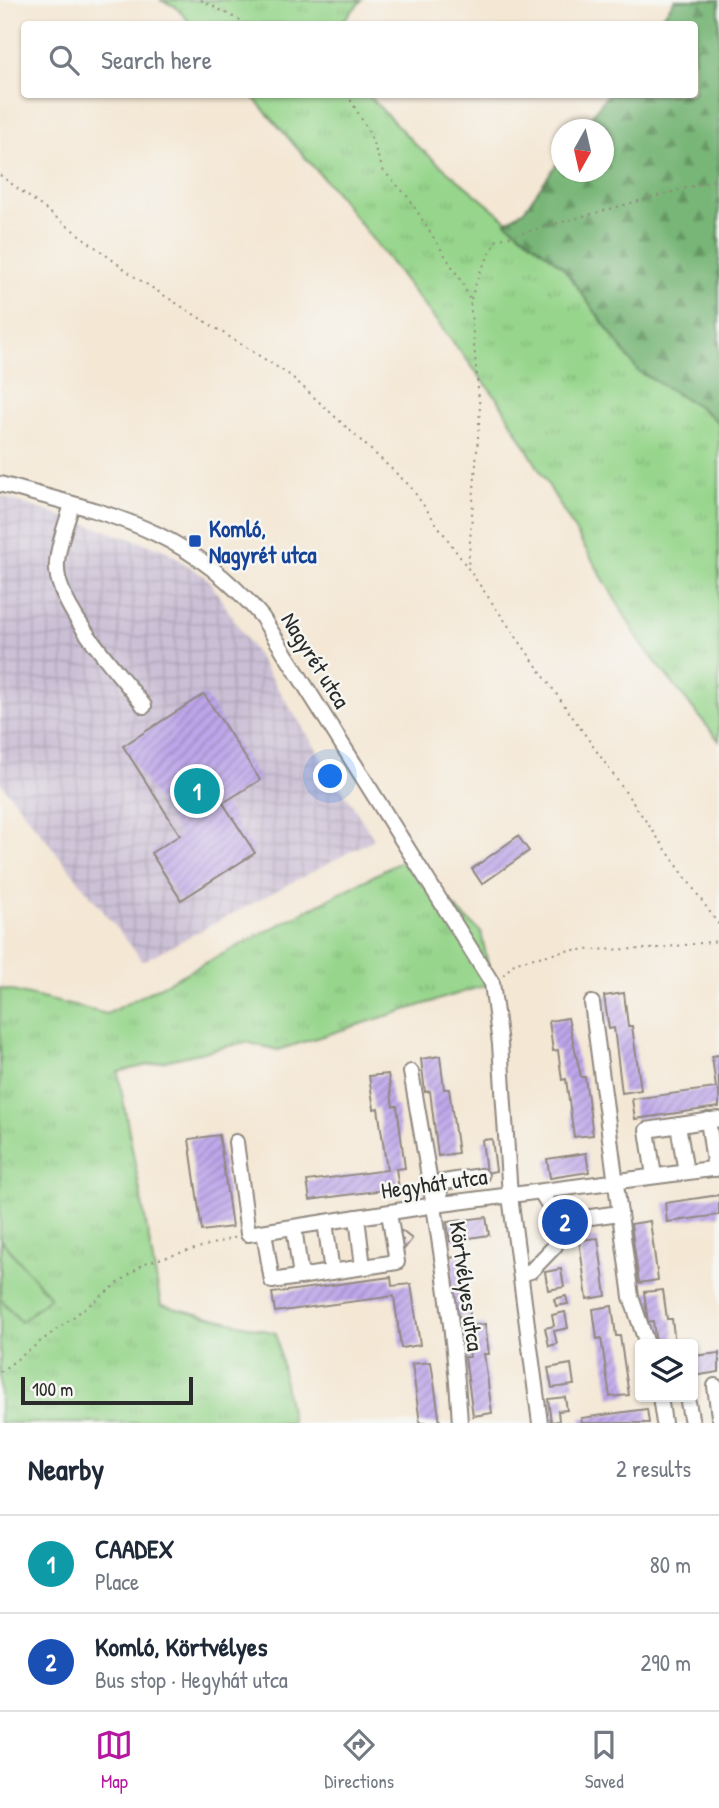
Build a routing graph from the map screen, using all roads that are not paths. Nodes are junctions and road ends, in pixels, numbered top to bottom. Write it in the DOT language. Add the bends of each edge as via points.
graph roads {
  1 [pos="0,484"];
  2 [pos="72,504"];
  3 [pos="144,706"];
  4 [pos="592,1003"];
  5 [pos="411,1072"];
  6 [pos="714,1119"];
  7 [pos="678,1125"];
  8 [pos="236,1142"];
  9 [pos="717,1169"];
  10 [pos="686,1172"];
  11 [pos="481,1176"];
  12 [pos="654,1176"];
  13 [pos="615,1181"];
  14 [pos="541,1192"];
  15 [pos="510,1196"];
  16 [pos="438,1205"];
  17 [pos="389,1213"];
  18 [pos="620,1213"];
  19 [pos="357,1217"];
  20 [pos="576,1219"];
  21 [pos="325,1222"];
  22 [pos="294,1227"];
  23 [pos="264,1232"];
  24 [pos="363,1267"];
  25 [pos="332,1272"];
  26 [pos="521,1274"];
  27 [pos="302,1276"];
  28 [pos="646,1339"];
  29 [pos="715,1386"];
  30 [pos="661,1402"];
  31 [pos="688,1402"];
  32 [pos="719,1416"];
  33 [pos="460,1423"];
  34 [pos="540,1423"];
  35 [pos="664,1423"];
  36 [pos="692,1423"];
  1 -- 2 [label="street, Nagyrét utca"];
  2 -- 3 [label="street" via="57,562 58,584 72,611"];
  2 -- 15 [label="street, Nagyrét utca" via="163,535 189,550 236,586 262,617 492,983"];
  4 -- 13 [label="street"];
  5 -- 16 [label="street, Körtvélyes utca"];
  6 -- 7 [label="street"];
  6 -- 9 [label="street"];
  7 -- 10 [label="street"];
  7 -- 12 [label="street" via="647,1130"];
  8 -- 23 [label="street, Hegyhát utca" via="248,1234"];
  9 -- 10 [label="street, Hegyhát utca"];
  10 -- 12 [label="street, Hegyhát utca"];
  11 -- 16 [label="street" via="438,1183"];
  12 -- 13 [label="street, Hegyhát utca"];
  13 -- 14 [label="street, Hegyhát utca"];
  13 -- 18 [label="street"];
  14 -- 15 [label="street, Hegyhát utca"];
  14 -- 26 [label="street" via="555,1215 555,1246"];
  15 -- 16 [label="street, Hegyhát utca"];
  15 -- 26 [label="street"];
  16 -- 17 [label="street, Hegyhát utca"];
  16 -- 33 [label="street, Körtvélyes utca"];
  17 -- 19 [label="street, Hegyhát utca"];
  17 -- 24 [label="street" via="397,1262"];
  18 -- 20 [label="street"];
  18 -- 28 [label="street" via="631,1297"];
  19 -- 21 [label="street, Hegyhát utca"];
  19 -- 24 [label="street"];
  21 -- 22 [label="street, Hegyhát utca"];
  21 -- 25 [label="street"];
  22 -- 23 [label="street, Hegyhát utca"];
  22 -- 27 [label="street"];
  23 -- 27 [label="street" via="272,1281"];
  24 -- 25 [label="street"];
  25 -- 27 [label="street"];
  26 -- 34 [label="street"];
  29 -- 32 [label="street"];
  30 -- 35 [label="street"];
  31 -- 36 [label="street"];
}
